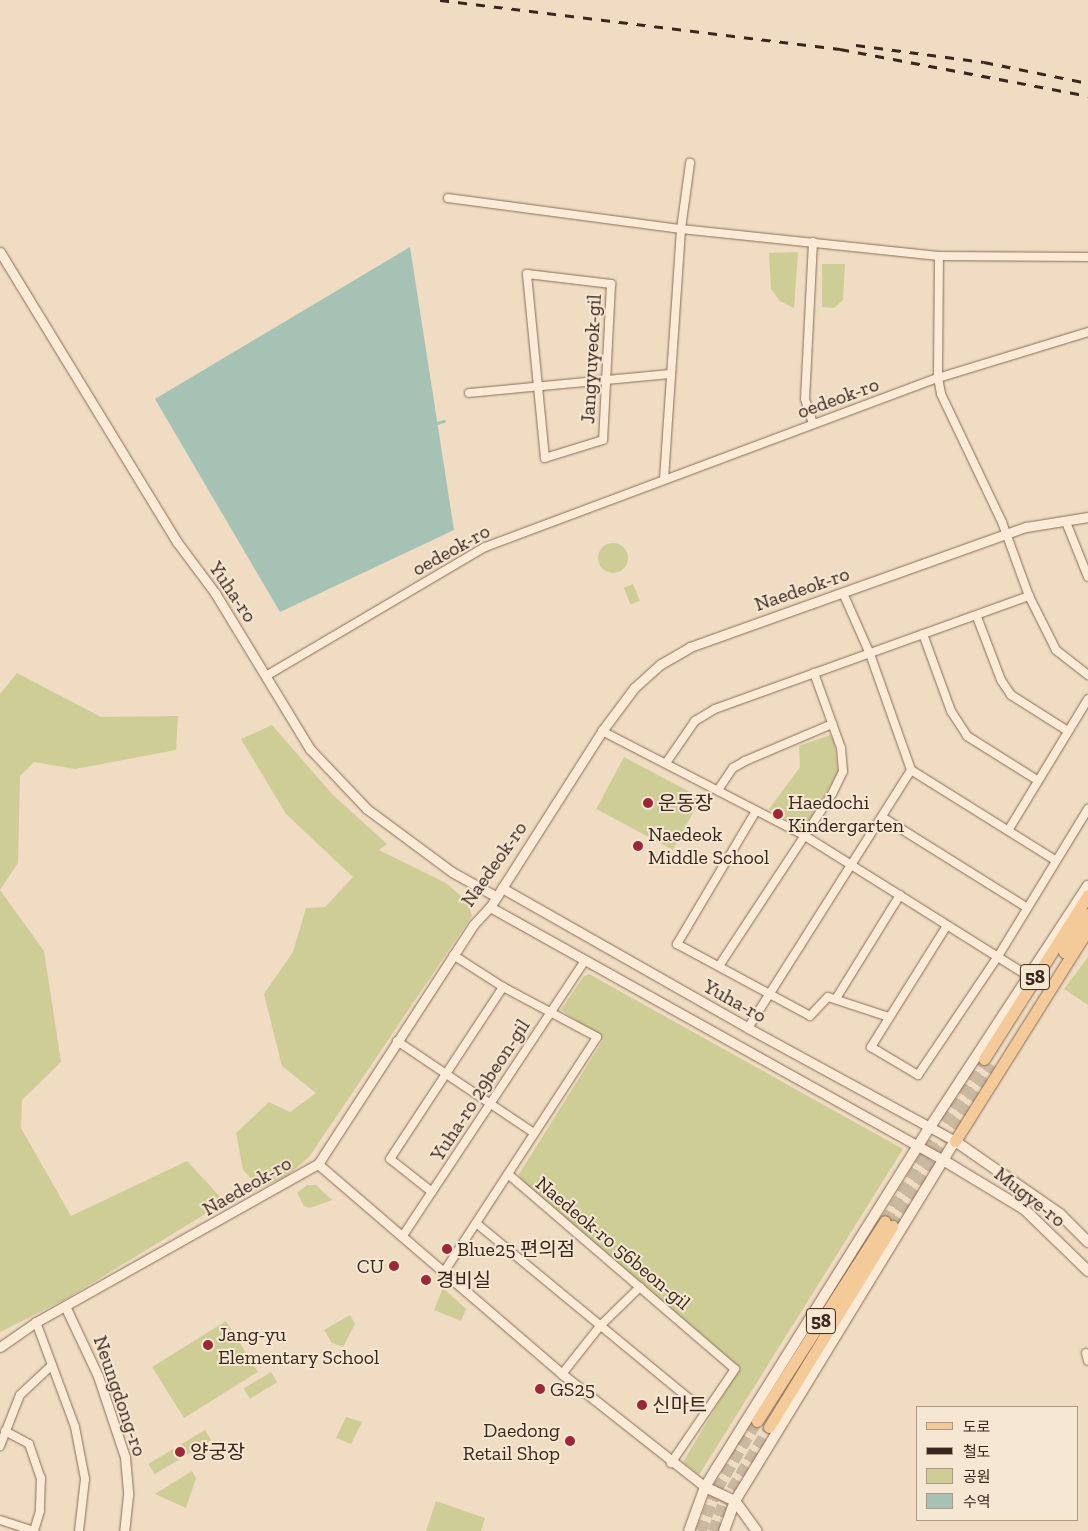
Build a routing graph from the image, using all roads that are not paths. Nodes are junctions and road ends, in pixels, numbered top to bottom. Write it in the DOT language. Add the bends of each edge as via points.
graph roads {
  1 [pos="690,162"];
  2 [pos="448,198"];
  3 [pos="681,228"];
  4 [pos="813,242"];
  5 [pos="0,252"];
  6 [pos="939,256"];
  7 [pos="1088,257"];
  8 [pos="1088,332"];
  9 [pos="671,374"];
  10 [pos="938,378"];
  11 [pos="606,380"];
  12 [pos="538,386"];
  13 [pos="470,393"];
  14 [pos="813,424"];
  15 [pos="664,479"];
  16 [pos="1088,517"];
  17 [pos="1066,522"];
  18 [pos="1007,534"];
  19 [pos="1088,577"];
  20 [pos="843,593"];
  21 [pos="1030,596"];
  22 [pos="977,617"];
  23 [pos="923,634"];
  24 [pos="870,654"];
  25 [pos="814,673"];
  26 [pos="1088,675"];
  27 [pos="266,676"];
  28 [pos="1088,699"];
  29 [pos="832,724"];
  30 [pos="602,731"];
  31 [pos="1068,731"];
  32 [pos="666,763"];
  33 [pos="911,770"];
  34 [pos="1037,780"];
  35 [pos="718,790"];
  36 [pos="1088,809"];
  37 [pos="756,811"];
  38 [pos="882,817"];
  39 [pos="1009,830"];
  40 [pos="805,836"];
  41 [pos="1055,860"];
  42 [pos="850,863"];
  43 [pos="1088,886"];
  44 [pos="502,888"];
  45 [pos="900,895"];
  46 [pos="1088,895"];
  47 [pos="497,897"];
  48 [pos="490,907"];
  49 [pos="1026,907"];
  50 [pos="1088,914"];
  51 [pos="946,926"];
  52 [pos="1088,929"];
  53 [pos="453,955"];
  54 [pos="997,958"];
  55 [pos="585,960"];
  56 [pos="719,966"];
  57 [pos="1028,976"];
  58 [pos="503,987"];
  59 [pos="767,994"];
  60 [pos="837,997"];
  61 [pos="551,1012"];
  62 [pos="889,1017"];
  63 [pos="748,1028"];
  64 [pos="397,1041"];
  65 [pos="446,1075"];
  66 [pos="491,1104"];
  67 [pos="930,1127"];
  68 [pos="534,1133"];
  69 [pos="955,1140"];
  70 [pos="919,1145"];
  71 [pos="943,1160"];
  72 [pos="318,1164"];
  73 [pos="508,1174"];
  74 [pos="432,1192"];
  75 [pos="476,1223"];
  76 [pos="402,1237"];
  77 [pos="1088,1242"];
  78 [pos="444,1272"];
  79 [pos="1088,1272"];
  80 [pos="640,1287"];
  81 [pos="65,1306"];
  82 [pos="36,1322"];
  83 [pos="600,1326"];
  84 [pos="0,1347"];
  85 [pos="52,1365"];
  86 [pos="562,1374"];
  87 [pos="705,1412"];
  88 [pos="757,1421"];
  89 [pos="769,1427"];
  90 [pos="5,1432"];
  91 [pos="0,1446"];
  92 [pos="671,1463"];
  93 [pos="705,1487"];
  94 [pos="735,1501"];
  95 [pos="0,1520"];
  96 [pos="33,1531"];
  97 [pos="79,1531"];
  98 [pos="124,1531"];
  99 [pos="689,1531"];
  100 [pos="724,1531"];
  101 [pos="757,1531"];
  1 -- 3 [label="street"];
  2 -- 3 [label="street"];
  3 -- 4 [label="street"];
  3 -- 9 [label="street"];
  4 -- 6 [label="street"];
  4 -- 14 [label="street" via="805,399"];
  5 -- 27 [label="street, Yuha-ro" via="177,542 215,593"];
  6 -- 7 [label="street"];
  6 -- 10 [label="street"];
  8 -- 10 [label="street, oedeok-ro"];
  9 -- 11 [label="street"];
  9 -- 15 [label="street"];
  10 -- 14 [label="street, oedeok-ro"];
  10 -- 18 [label="street" via="941,394"];
  11 -- 12 [label="street"];
  11 -- 12 [label="street, Jangyuyeok-gil" via="603,440 545,458"];
  11 -- 12 [label="street, Jangyuyeok-gil" via="611,284 527,274"];
  12 -- 13 [label="street"];
  14 -- 15 [label="street, oedeok-ro"];
  15 -- 27 [label="street, oedeok-ro" via="485,547"];
  16 -- 17 [label="street, Naedeok-ro"];
  17 -- 18 [label="street, Naedeok-ro"];
  17 -- 19 [label="street"];
  18 -- 20 [label="street, Naedeok-ro"];
  18 -- 21 [label="street"];
  20 -- 24 [label="street"];
  20 -- 30 [label="street, Naedeok-ro" via="690,647 661,664 634,688"];
  21 -- 22 [label="street"];
  21 -- 26 [label="street" via="1056,650"];
  22 -- 23 [label="street"];
  22 -- 31 [label="street" via="1001,680 1011,695"];
  23 -- 24 [label="street"];
  23 -- 34 [label="street" via="951,711 967,736"];
  24 -- 25 [label="street"];
  24 -- 33 [label="street"];
  25 -- 29 [label="street"];
  25 -- 32 [label="street" via="715,709 695,721"];
  27 -- 47 [label="street, Yuha-ro" via="310,749 368,809 452,872"];
  28 -- 31 [label="street"];
  29 -- 35 [label="street" via="745,761 733,768"];
  29 -- 40 [label="street" via="841,748 843,772"];
  30 -- 32 [label="street"];
  30 -- 44 [label="street, Naedeok-ro"];
  31 -- 34 [label="street"];
  32 -- 35 [label="street"];
  33 -- 38 [label="street"];
  33 -- 39 [label="street"];
  34 -- 39 [label="street"];
  35 -- 37 [label="street"];
  36 -- 41 [label="street"];
  37 -- 40 [label="street"];
  37 -- 56 [label="street" via="678,944"];
  38 -- 42 [label="street"];
  38 -- 49 [label="street"];
  39 -- 41 [label="street"];
  40 -- 42 [label="street"];
  40 -- 56 [label="street"];
  41 -- 49 [label="street"];
  42 -- 45 [label="street"];
  42 -- 59 [label="street"];
  43 -- 57 [label="main road"];
  44 -- 47 [label="street, Naedeok-ro"];
  44 -- 63 [label="street, Yuha-ro"];
  45 -- 51 [label="street"];
  45 -- 60 [label="street"];
  46 -- 50 [label="main road, 58" via="988,1062"];
  47 -- 48 [label="street, Naedeok-ro"];
  48 -- 53 [label="street, Naedeok-ro"];
  48 -- 55 [label="street, Yuha-ro"];
  49 -- 54 [label="street"];
  51 -- 54 [label="street"];
  51 -- 62 [label="street"];
  52 -- 69 [label="main road"];
  53 -- 58 [label="street"];
  53 -- 64 [label="street, Naedeok-ro"];
  54 -- 57 [label="street"];
  54 -- 62 [label="street" via="918,1075 871,1047"];
  55 -- 61 [label="street, Yuha-ro 29beon-gil"];
  55 -- 70 [label="street, Yuha-ro"];
  56 -- 59 [label="street"];
  57 -- 67 [label="main road"];
  58 -- 61 [label="street"];
  58 -- 65 [label="street"];
  59 -- 60 [label="street" via="810,1016 828,997"];
  59 -- 63 [label="street"];
  60 -- 62 [label="street"];
  61 -- 66 [label="street, Yuha-ro 29beon-gil"];
  61 -- 68 [label="street, Naedeok-ro 56beon-gil" via="597,1037"];
  63 -- 67 [label="street, Yuha-ro"];
  64 -- 65 [label="street"];
  64 -- 72 [label="street, Naedeok-ro"];
  65 -- 66 [label="street"];
  65 -- 74 [label="street" via="390,1159"];
  66 -- 68 [label="street"];
  66 -- 74 [label="street, Yuha-ro 29beon-gil"];
  67 -- 69 [label="street, Yuha-ro"];
  67 -- 70 [label="main road"];
  68 -- 73 [label="street, Naedeok-ro 56beon-gil"];
  69 -- 71 [label="main road"];
  69 -- 77 [label="main road, Mugye-ro" via="1060,1214"];
  70 -- 71 [label="street, Yuha-ro"];
  70 -- 93 [label="main road"];
  71 -- 79 [label="main road, Mugye-ro" via="1024,1209"];
  71 -- 94 [label="main road"];
  72 -- 76 [label="street"];
  72 -- 81 [label="street, Naedeok-ro"];
  73 -- 75 [label="street"];
  73 -- 80 [label="street, Naedeok-ro 56beon-gil"];
  74 -- 76 [label="street, Yuha-ro 29beon-gil"];
  75 -- 78 [label="street"];
  75 -- 83 [label="street"];
  76 -- 78 [label="street"];
  78 -- 86 [label="street"];
  80 -- 83 [label="street"];
  80 -- 87 [label="street, Naedeok-ro 56beon-gil" via="735,1369"];
  81 -- 82 [label="street, Naedeok-ro"];
  81 -- 98 [label="street, Neungdong-ro" via="98,1376 125,1457 128,1494"];
  82 -- 84 [label="street, Naedeok-ro"];
  82 -- 85 [label="street"];
  83 -- 86 [label="street"];
  83 -- 87 [label="street"];
  85 -- 90 [label="street" via="20,1395"];
  85 -- 97 [label="street" via="75,1427 85,1479"];
  86 -- 92 [label="street"];
  87 -- 92 [label="street"];
  88 -- 89 [label="main road, 58" via="888,1223"];
  90 -- 91 [label="street"];
  90 -- 96 [label="street" via="29,1444 41,1478 40,1511"];
  92 -- 93 [label="street"];
  93 -- 94 [label="main road"];
  93 -- 99 [label="main road"];
  94 -- 100 [label="main road"];
  94 -- 101 [label="main road"];
  95 -- 96 [label="street"];
}
